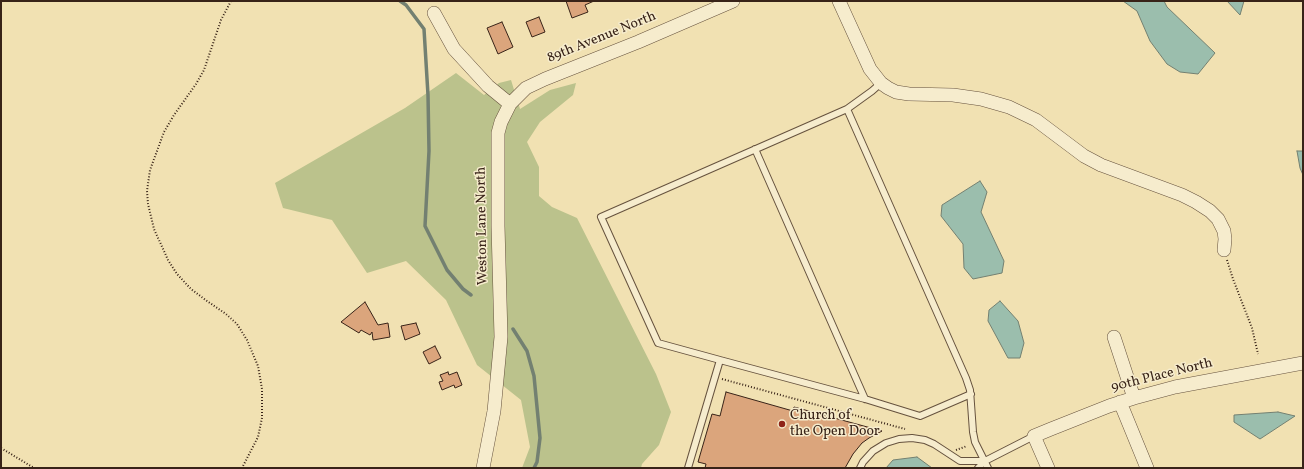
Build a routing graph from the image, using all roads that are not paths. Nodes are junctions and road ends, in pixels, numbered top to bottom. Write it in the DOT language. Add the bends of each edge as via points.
graph roads {
  1 [pos="733,1"];
  2 [pos="838,1"];
  3 [pos="434,13"];
  4 [pos="881,84"];
  5 [pos="510,104"];
  6 [pos="847,109"];
  7 [pos="755,148"];
  8 [pos="1224,250"];
  9 [pos="1114,337"];
  10 [pos="720,360"];
  11 [pos="1303,363"];
  12 [pos="971,394"];
  13 [pos="1134,398"];
  14 [pos="865,399"];
  15 [pos="1120,402"];
  16 [pos="1034,436"];
  17 [pos="985,461"];
  18 [pos="483,468"];
  19 [pos="688,468"];
  20 [pos="860,468"];
  21 [pos="978,468"];
  22 [pos="988,468"];
  23 [pos="1048,468"];
  24 [pos="1147,468"];
  1 -- 5 [label="street, 89th Avenue North" via="545,79 526,88"];
  2 -- 4 [label="street" via="870,69"];
  3 -- 5 [label="street" via="454,49 488,86"];
  4 -- 6 [label="lane"];
  4 -- 8 [label="street" via="896,92 909,94 953,95 981,99 1029,116 1084,156 1101,165 1182,195 1210,211 1221,225 1225,239"];
  5 -- 18 [label="street, Weston Lane North" via="498,133 501,337 494,412"];
  6 -- 7 [label="lane"];
  6 -- 12 [label="lane"];
  7 -- 10 [label="lane" via="601,218 658,343"];
  7 -- 14 [label="lane"];
  9 -- 13 [label="street"];
  10 -- 14 [label="lane"];
  10 -- 19 [label="lane"];
  11 -- 13 [label="street, 90th Place North" via="1182,386"];
  12 -- 14 [label="lane" via="920,416"];
  12 -- 17 [label="lane" via="974,442"];
  13 -- 15 [label="street, 90th Place North"];
  15 -- 16 [label="street, 90th Place North"];
  15 -- 24 [label="street"];
  16 -- 17 [label="lane"];
  16 -- 23 [label="street"];
  17 -- 20 [label="lane" via="960,461 934,444 912,438 886,443 873,451 862,462"];
  17 -- 21 [label="lane"];
  17 -- 22 [label="lane"];
}
